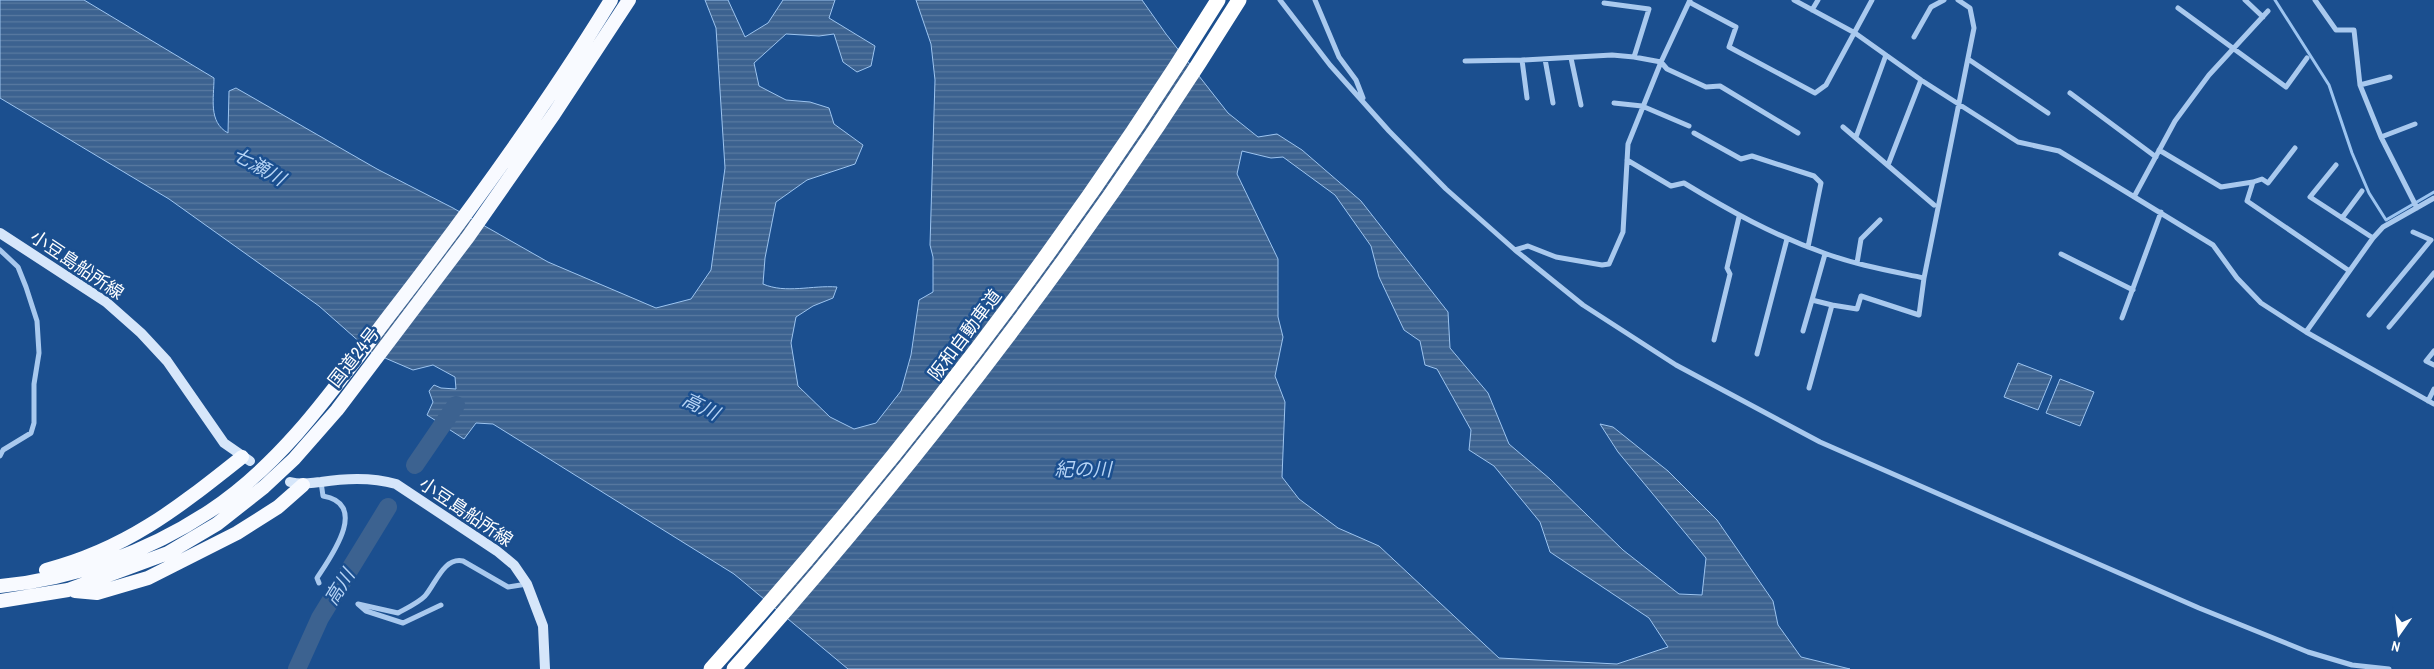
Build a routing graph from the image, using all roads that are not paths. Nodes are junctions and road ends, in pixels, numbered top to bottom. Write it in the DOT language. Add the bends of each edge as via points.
graph roads {
  1 [pos="611,0"];
  2 [pos="629,0"];
  3 [pos="1218,0"];
  4 [pos="1239,0"];
  5 [pos="1280,0"];
  6 [pos="1315,0"];
  7 [pos="1794,0"];
  8 [pos="1818,0"];
  9 [pos="1872,0"];
  10 [pos="1944,0"];
  11 [pos="1958,0"];
  12 [pos="2245,0"];
  13 [pos="2315,0"];
  14 [pos="1690,1"];
  15 [pos="1604,3"];
  16 [pos="2178,8"];
  17 [pos="1812,10"];
  18 [pos="2268,11"];
  19 [pos="2263,17"];
  20 [pos="1855,33"];
  21 [pos="1914,37"];
  22 [pos="2232,50"];
  23 [pos="1886,55"];
  24 [pos="1634,57"];
  25 [pos="1571,58"];
  26 [pos="2307,58"];
  27 [pos="1545,59"];
  28 [pos="1968,59"];
  29 [pos="1522,60"];
  30 [pos="1465,61"];
  31 [pos="1660,62"];
  32 [pos="2390,77"];
  33 [pos="1921,80"];
  34 [pos="2360,84"];
  35 [pos="2070,93"];
  36 [pos="1527,98"];
  37 [pos="1365,102"];
  38 [pos="1553,103"];
  39 [pos="1614,103"];
  40 [pos="1959,104"];
  41 [pos="1581,105"];
  42 [pos="1642,106"];
  43 [pos="2048,114"];
  44 [pos="2415,124"];
  45 [pos="1688,126"];
  46 [pos="1843,127"];
  47 [pos="1694,132"];
  48 [pos="1798,133"];
  49 [pos="1856,137"];
  50 [pos="2381,137"];
  51 [pos="2295,148"];
  52 [pos="2159,150"];
  53 [pos="2156,157"];
  54 [pos="1627,160"];
  55 [pos="1888,165"];
  56 [pos="2336,165"];
  57 [pos="2253,182"];
  58 [pos="2362,191"];
  59 [pos="2134,195"];
  60 [pos="2434,198"];
  61 [pos="1934,205"];
  62 [pos="2415,205"];
  63 [pos="2161,212"];
  64 [pos="1739,217"];
  65 [pos="2342,218"];
  66 [pos="1880,220"];
  67 [pos="2413,232"];
  68 [pos="0,234"];
  69 [pos="2372,238"];
  70 [pos="1786,239"];
  71 [pos="2433,239"];
  72 [pos="1808,247"];
  73 [pos="0,250"];
  74 [pos="1515,250"];
  75 [pos="1825,254"];
  76 [pos="2061,254"];
  77 [pos="1857,263"];
  78 [pos="2348,270"];
  79 [pos="2434,273"];
  80 [pos="1924,278"];
  81 [pos="2133,290"];
  82 [pos="1812,300"];
  83 [pos="1832,305"];
  84 [pos="2369,315"];
  85 [pos="2122,318"];
  86 [pos="2389,327"];
  87 [pos="1803,331"];
  88 [pos="2306,332"];
  89 [pos="1714,340"];
  90 [pos="2434,351"];
  91 [pos="1757,354"];
  92 [pos="2434,365"];
  93 [pos="1809,388"];
  94 [pos="2434,389"];
  95 [pos="2428,401"];
  96 [pos="2434,404"];
  97 [pos="0,456"];
  98 [pos="246,459"];
  99 [pos="321,482"];
  100 [pos="296,484"];
  101 [pos="74,568"];
  102 [pos="319,583"];
  103 [pos="2,584"];
  104 [pos="527,584"];
  105 [pos="93,589"];
  106 [pos="0,601"];
  107 [pos="442,605"];
  108 [pos="545,669"];
  109 [pos="711,669"];
  110 [pos="734,669"];
  111 [pos="2389,669"];
  1 -- 101 [label="highway, 国道24号" via="482,194 315,412 274,459 210,511 151,544"];
  2 -- 105 [label="highway, 国道24号" via="468,237 327,421 294,459 217,524 168,553"];
  3 -- 109 [label="highway, 阪和自動車道" via="1106,173 954,381 876,479"];
  4 -- 110 [label="highway, 阪和自動車道" via="1118,186 966,393 888,492"];
  5 -- 37 [label="street" via="1330,65"];
  6 -- 37 [label="street" via="1340,57 1356,80"];
  7 -- 17 [label="street"];
  8 -- 17 [label="street"];
  9 -- 20 [label="street"];
  10 -- 21 [label="street" via="1931,6"];
  11 -- 28 [label="street" via="1970,8 1973,20"];
  12 -- 19 [label="street"];
  13 -- 34 [label="street" via="2336,30 2354,30"];
  14 -- 20 [label="street" via="1736,27 1729,47 1815,93 1826,85"];
  14 -- 31 [label="street"];
  15 -- 24 [label="street" via="1650,9"];
  16 -- 22 [label="street"];
  17 -- 20 [label="street"];
  18 -- 19 [label="street"];
  19 -- 22 [label="street"];
  20 -- 23 [label="street"];
  22 -- 26 [label="street" via="2286,87"];
  22 -- 52 [label="street" via="2175,121"];
  23 -- 33 [label="street"];
  23 -- 49 [label="street"];
  24 -- 25 [label="street"];
  24 -- 31 [label="street"];
  25 -- 27 [label="street"];
  25 -- 41 [label="street"];
  27 -- 29 [label="street"];
  27 -- 38 [label="street"];
  28 -- 40 [label="street"];
  28 -- 43 [label="street"];
  29 -- 30 [label="street"];
  29 -- 36 [label="street"];
  31 -- 42 [label="street"];
  31 -- 48 [label="street" via="1667,69 1706,87 1720,86"];
  32 -- 34 [label="street"];
  33 -- 40 [label="street"];
  33 -- 55 [label="street"];
  34 -- 50 [label="street"];
  35 -- 53 [label="street"];
  37 -- 74 [label="street" via="1446,189"];
  39 -- 42 [label="street"];
  40 -- 59 [label="street" via="2018,142 2059,151"];
  40 -- 80 [label="street"];
  42 -- 45 [label="street"];
  42 -- 54 [label="street" via="1628,144"];
  44 -- 50 [label="street"];
  46 -- 49 [label="street"];
  47 -- 72 [label="street" via="1741,159 1752,156 1814,176 1821,183"];
  49 -- 55 [label="street"];
  50 -- 62 [label="street"];
  51 -- 57 [label="street" via="2268,183 2262,180"];
  52 -- 53 [label="street"];
  52 -- 57 [label="street" via="2221,187"];
  53 -- 59 [label="street"];
  54 -- 64 [label="street" via="1671,186 1684,183"];
  54 -- 74 [label="street" via="1623,232 1610,264 1556,257 1528,246"];
  55 -- 61 [label="street"];
  56 -- 65 [label="street" via="2310,197"];
  57 -- 78 [label="street" via="2247,201"];
  58 -- 65 [label="street"];
  59 -- 63 [label="street"];
  60 -- 62 [label="street"];
  62 -- 69 [label="street"];
  63 -- 81 [label="street"];
  63 -- 88 [label="street" via="2213,245 2248,291"];
  64 -- 70 [label="street"];
  64 -- 89 [label="street" via="1727,268 1730,274"];
  65 -- 69 [label="street"];
  66 -- 77 [label="street" via="1861,239"];
  67 -- 71 [label="street"];
  68 -- 98 [label="main road, 小豆島船所線" via="106,302 141,333 167,361 224,443"];
  69 -- 78 [label="street"];
  70 -- 72 [label="street"];
  70 -- 91 [label="street"];
  71 -- 84 [label="street"];
  72 -- 75 [label="street"];
  73 -- 97 [label="street" via="18,267 26,287 38,321 39,352 31,433 3,450"];
  74 -- 111 [label="street" via="1583,305 1676,366 1820,442 2099,565 2308,652 2352,665"];
  75 -- 77 [label="street"];
  75 -- 82 [label="street"];
  76 -- 81 [label="street"];
  77 -- 80 [label="street"];
  78 -- 88 [label="street"];
  79 -- 86 [label="street"];
  80 -- 83 [label="street" via="1918,315 1861,296 1857,309"];
  81 -- 85 [label="street"];
  82 -- 83 [label="street"];
  82 -- 87 [label="street"];
  83 -- 93 [label="street"];
  88 -- 95 [label="street"];
  90 -- 92 [label="street" via="2426,361"];
  94 -- 95 [label="street"];
  95 -- 96 [label="street"];
  98 -- 101 [label="highway" via="170,514"];
  99 -- 100 [label="main road, 小豆島船所線"];
  99 -- 102 [label="street" via="323,496 332,498 342,508 345,520 339,543 316,578"];
  99 -- 104 [label="main road, 小豆島船所線" via="360,479 396,484 498,551 514,565"];
  100 -- 105 [label="highway" via="278,507 237,533 148,578"];
  101 -- 103 [label="highway, 国道24号"];
  104 -- 107 [label="street" via="508,587 456,560 449,562 424,597 398,613 358,604 366,611 403,623"];
  104 -- 108 [label="main road, 小豆島船所線" via="543,626"];
  105 -- 106 [label="highway"];
}
